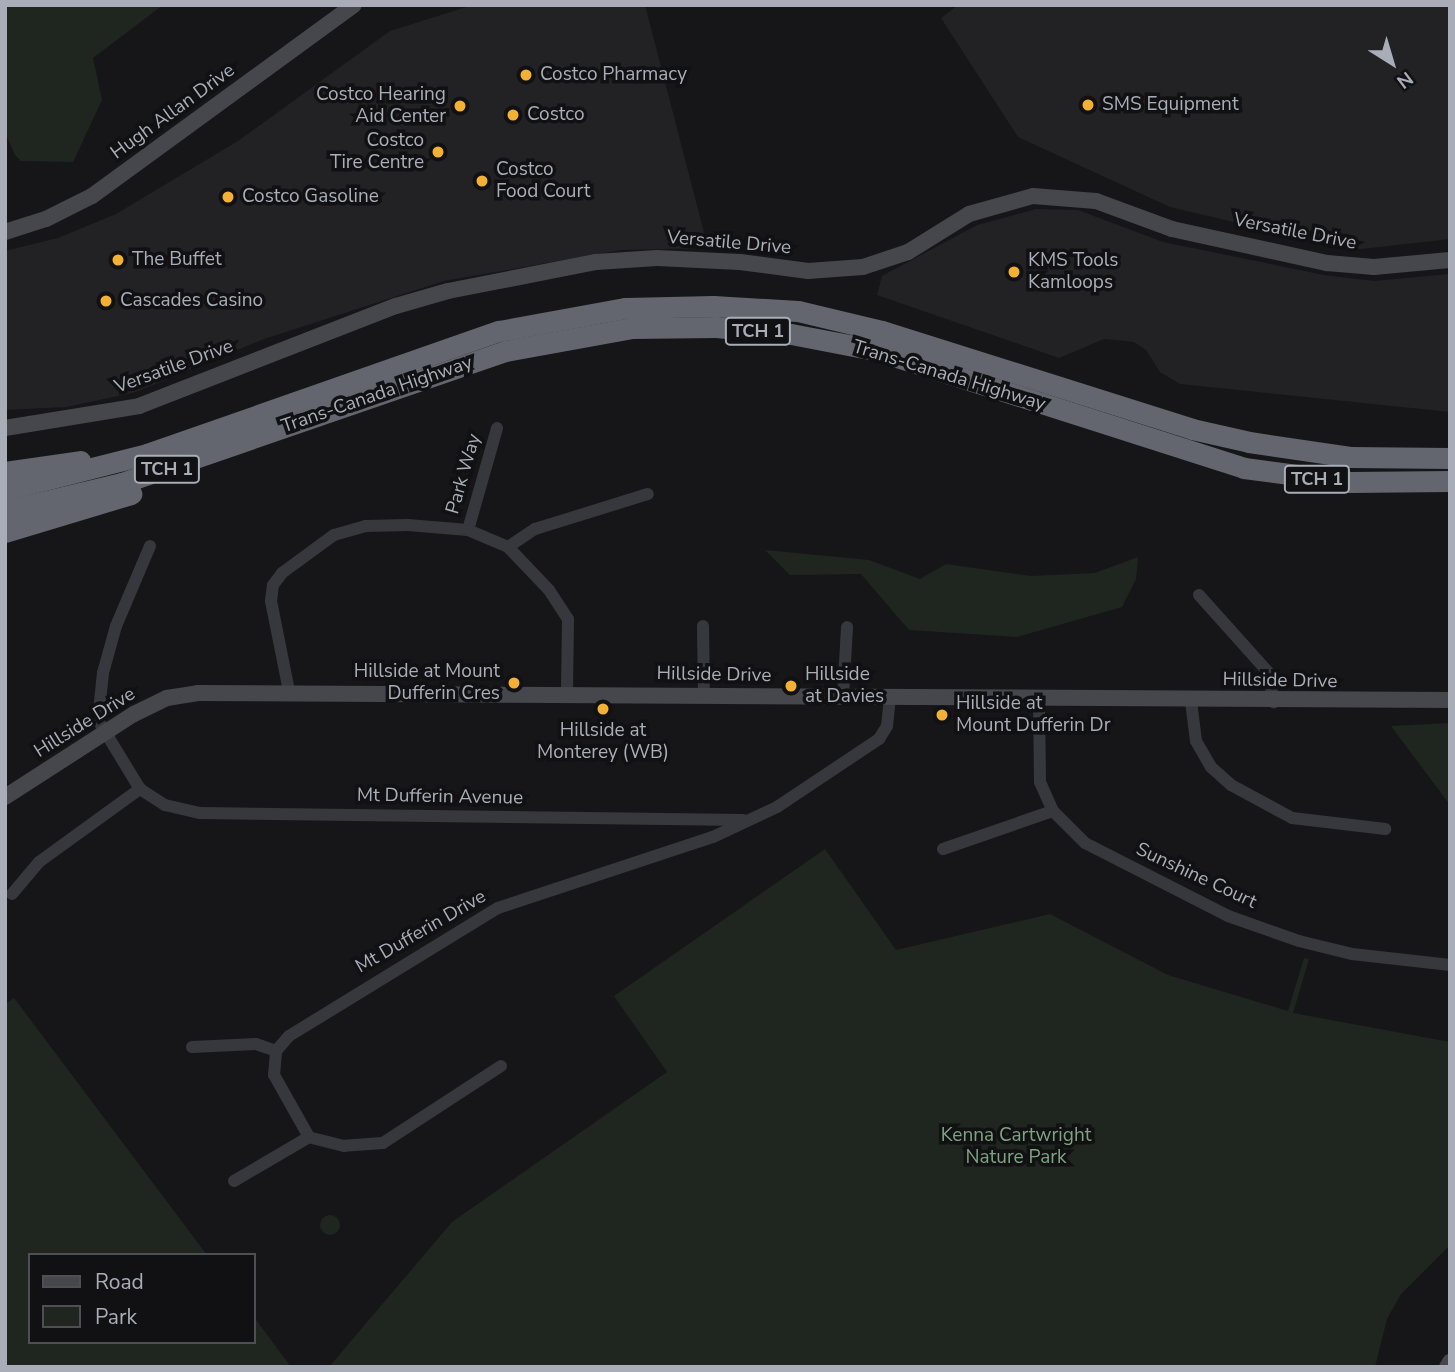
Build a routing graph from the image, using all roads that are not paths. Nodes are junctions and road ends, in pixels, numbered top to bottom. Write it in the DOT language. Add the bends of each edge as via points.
graph roads {
  1 [pos="354,5"];
  2 [pos="5,232"];
  3 [pos="1450,260"];
  4 [pos="5,428"];
  5 [pos="497,428"];
  6 [pos="195,437"];
  7 [pos="254,439"];
  8 [pos="1450,446"];
  9 [pos="1383,458"];
  10 [pos="1450,458"];
  11 [pos="5,472"];
  12 [pos="1450,481"];
  13 [pos="5,490"];
  14 [pos="648,494"];
  15 [pos="5,511"];
  16 [pos="468,530"];
  17 [pos="5,532"];
  18 [pos="150,547"];
  19 [pos="508,547"];
  20 [pos="1199,595"];
  21 [pos="703,626"];
  22 [pos="848,627"];
  23 [pos="289,691"];
  24 [pos="567,694"];
  25 [pos="704,696"];
  26 [pos="843,697"];
  27 [pos="890,699"];
  28 [pos="1039,699"];
  29 [pos="1450,700"];
  30 [pos="1191,701"];
  31 [pos="1274,702"];
  32 [pos="105,732"];
  33 [pos="140,789"];
  34 [pos="5,797"];
  35 [pos="1053,811"];
  36 [pos="744,820"];
  37 [pos="1385,829"];
  38 [pos="943,849"];
  39 [pos="12,894"];
  40 [pos="1450,965"];
  41 [pos="192,1047"];
  42 [pos="276,1051"];
  43 [pos="501,1066"];
  44 [pos="309,1137"];
  45 [pos="234,1181"];
  46 [pos="1450,1362"];
  47 [pos="1447,1367"];
  1 -- 2 [label="street, Hugh Allan Drive" via="92,196 46,219"];
  3 -- 4 [label="street, Versatile Drive" via="1374,267 1327,263 1172,229 1096,201 1033,196 980,210 908,252 863,267 808,271 657,258 583,264 448,291 396,306 139,405"];
  5 -- 16 [label="street, Park Way"];
  6 -- 9 [label="highway, Trans-Canada Highway / TCH 1" via="499,331 626,308 713,306 798,311 882,331 1166,421 1249,442"];
  6 -- 11 [label="highway" via="145,443 74,463"];
  6 -- 13 [label="highway, Trans-Canada Highway / TCH 1" via="71,477"];
  7 -- 12 [label="highway, Trans-Canada Highway / TCH 1" via="505,351 631,328 716,327 791,334 875,350 1244,468 1350,482"];
  7 -- 15 [label="highway, Trans-Canada Highway / TCH 1" via="122,483"];
  7 -- 17 [label="highway" via="126,496"];
  8 -- 9 [label="highway"];
  9 -- 10 [label="highway, Trans-Canada Highway / TCH 1"];
  14 -- 19 [label="street" via="535,529"];
  16 -- 19 [label="street"];
  16 -- 23 [label="street" via="365,526 334,535 282,573 273,585 271,601"];
  18 -- 32 [label="street" via="116,626 103,673 98,720"];
  19 -- 24 [label="street" via="549,590 568,619"];
  20 -- 31 [label="street" via="1268,672"];
  21 -- 25 [label="street"];
  22 -- 26 [label="street"];
  23 -- 24 [label="street, Hillside Drive"];
  23 -- 32 [label="street, Hillside Drive" via="167,698"];
  24 -- 25 [label="street, Hillside Drive"];
  25 -- 26 [label="street, Hillside Drive"];
  26 -- 27 [label="street, Hillside Drive"];
  27 -- 28 [label="street, Hillside Drive"];
  27 -- 36 [label="street, Mt Dufferin Drive" via="887,726 879,739 777,807"];
  28 -- 30 [label="street, Hillside Drive"];
  28 -- 35 [label="street, Sunshine Court" via="1040,782"];
  29 -- 31 [label="street, Hillside Drive"];
  30 -- 31 [label="street, Hillside Drive"];
  30 -- 37 [label="street" via="1196,741 1211,766 1231,785 1292,818"];
  32 -- 33 [label="street"];
  32 -- 34 [label="street, Hillside Drive"];
  33 -- 36 [label="street, Mt Dufferin Avenue" via="165,805 200,813"];
  33 -- 39 [label="street" via="38,862"];
  35 -- 38 [label="street"];
  35 -- 40 [label="street, Sunshine Court" via="1085,843 1228,915 1352,954"];
  36 -- 42 [label="street, Mt Dufferin Drive" via="713,837 498,908 360,990 289,1037"];
  41 -- 42 [label="street" via="256,1044"];
  42 -- 44 [label="street" via="274,1075"];
  43 -- 44 [label="street" via="383,1143 344,1146"];
  44 -- 45 [label="street"];
  46 -- 47 [label="street"];
}
